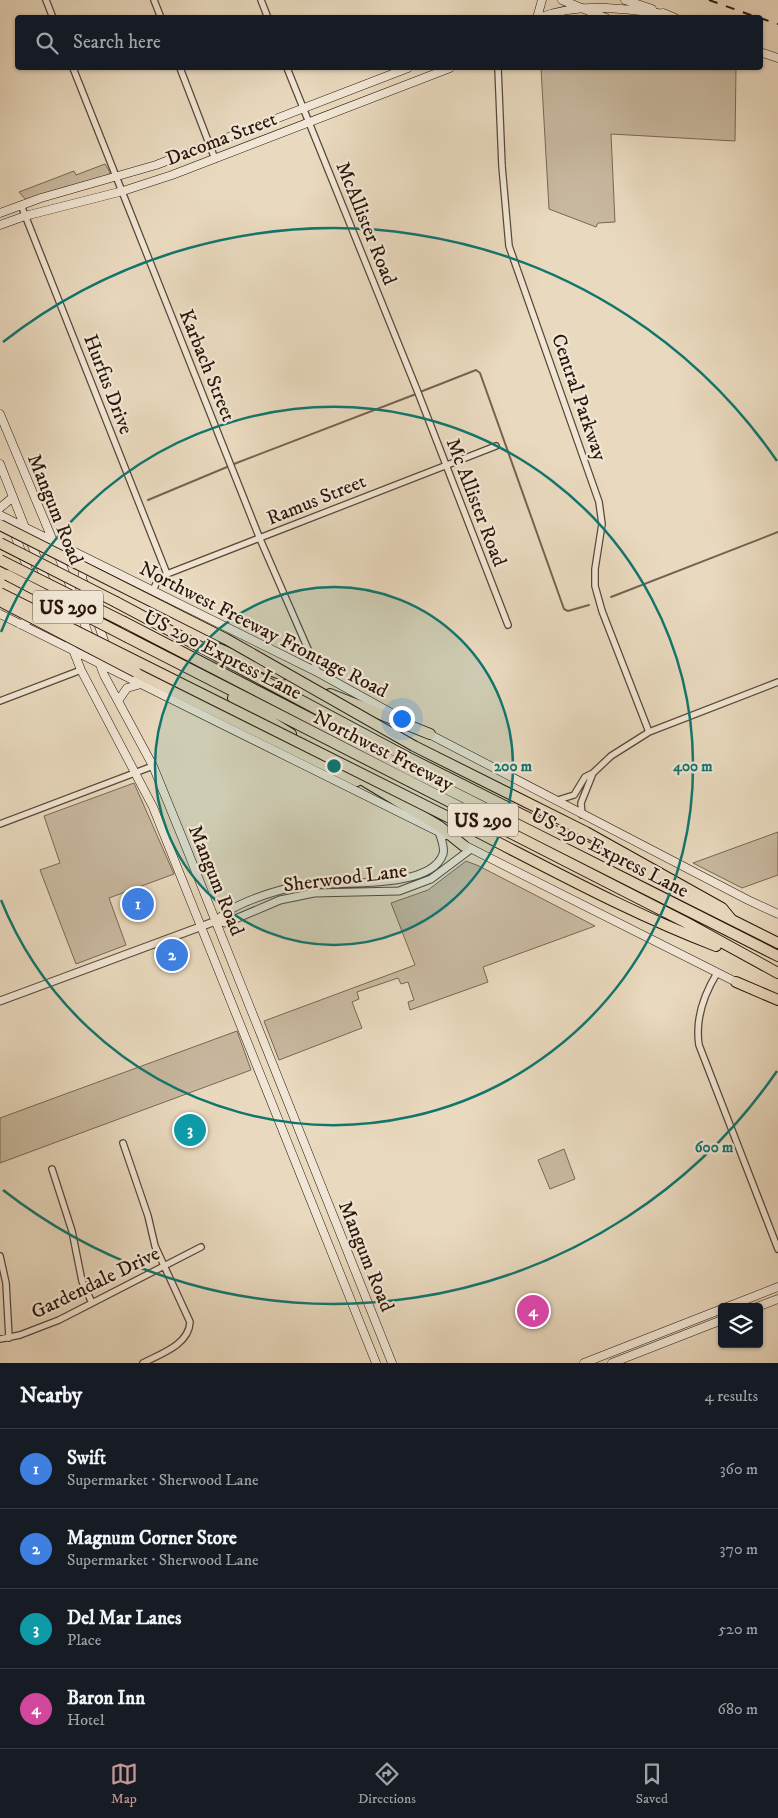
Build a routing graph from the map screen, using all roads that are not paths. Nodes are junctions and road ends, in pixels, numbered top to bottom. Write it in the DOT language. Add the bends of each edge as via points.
graph roads {
  1 [pos="46,0"];
  2 [pos="154,0"];
  3 [pos="261,0"];
  4 [pos="542,0"];
  5 [pos="562,0"];
  6 [pos="625,0"];
  7 [pos="581,8"];
  8 [pos="666,14"];
  9 [pos="52,15"];
  10 [pos="160,15"];
  11 [pos="267,15"];
  12 [pos="539,15"];
  13 [pos="548,15"];
  14 [pos="598,15"];
  15 [pos="763,53"];
  16 [pos="778,58"];
  17 [pos="74,70"];
  18 [pos="181,70"];
  19 [pos="289,70"];
  20 [pos="403,70"];
  21 [pos="445,70"];
  22 [pos="498,70"];
  23 [pos="304,108"];
  24 [pos="309,121"];
  25 [pos="209,146"];
  26 [pos="215,159"];
  27 [pos="117,178"];
  28 [pos="123,191"];
  29 [pos="21,204"];
  30 [pos="0,213"];
  31 [pos="25,216"];
  32 [pos="0,225"];
  33 [pos="417,390"];
  34 [pos="0,414"];
  35 [pos="9,436"];
  36 [pos="0,440"];
  37 [pos="496,446"];
  38 [pos="0,464"];
  39 [pos="445,466"];
  40 [pos="13,497"];
  41 [pos="1,516"];
  42 [pos="25,526"];
  43 [pos="260,539"];
  44 [pos="53,541"];
  45 [pos="0,543"];
  46 [pos="0,560"];
  47 [pos="106,568"];
  48 [pos="3,574"];
  49 [pos="167,574"];
  50 [pos="153,590"];
  51 [pos="0,593"];
  52 [pos="0,601"];
  53 [pos="0,614"];
  54 [pos="20,624"];
  55 [pos="508,625"];
  56 [pos="187,638"];
  57 [pos="73,650"];
  58 [pos="99,662"];
  59 [pos="81,670"];
  60 [pos="122,673"];
  61 [pos="318,673"];
  62 [pos="778,682"];
  63 [pos="218,683"];
  64 [pos="141,684"];
  65 [pos="0,701"];
  66 [pos="118,701"];
  67 [pos="649,732"];
  68 [pos="430,734"];
  69 [pos="153,766"];
  70 [pos="136,772"];
  71 [pos="593,773"];
  72 [pos="392,798"];
  73 [pos="555,801"];
  74 [pos="582,815"];
  75 [pos="0,824"];
  76 [pos="439,832"];
  77 [pos="184,842"];
  78 [pos="467,847"];
  79 [pos="170,848"];
  80 [pos="778,914"];
  81 [pos="216,921"];
  82 [pos="733,922"];
  83 [pos="202,926"];
  84 [pos="778,943"];
  85 [pos="778,956"];
  86 [pos="747,958"];
  87 [pos="778,973"];
  88 [pos="717,974"];
  89 [pos="736,982"];
  90 [pos="247,1000"];
  91 [pos="0,1001"];
  92 [pos="778,1001"];
  93 [pos="233,1005"];
  94 [pos="123,1143"];
  95 [pos="52,1169"];
  96 [pos="324,1193"];
  97 [pos="311,1199"];
  98 [pos="201,1247"];
  99 [pos="778,1248"];
  100 [pos="0,1256"];
  101 [pos="164,1266"];
  102 [pos="778,1287"];
  103 [pos="778,1299"];
  104 [pos="92,1303"];
  105 [pos="737,1303"];
  106 [pos="763,1305"];
  107 [pos="718,1311"];
  108 [pos="718,1322"];
  109 [pos="649,1337"];
  110 [pos="9,1338"];
  111 [pos="0,1339"];
  112 [pos="382,1339"];
  113 [pos="368,1344"];
  114 [pos="652,1348"];
  115 [pos="143,1363"];
  116 [pos="376,1363"];
  117 [pos="392,1363"];
  118 [pos="584,1363"];
  119 [pos="612,1363"];
  1 -- 9 [label="street"];
  2 -- 10 [label="street"];
  3 -- 11 [label="street"];
  4 -- 12 [label="main road"];
  5 -- 7 [label="main road"];
  6 -- 8 [label="main road"];
  7 -- 8 [label="main road"];
  7 -- 13 [label="main road"];
  7 -- 14 [label="main road"];
  15 -- 16 [label="main road"];
  17 -- 27 [label="street, Karbach Street"];
  18 -- 25 [label="street"];
  19 -- 23 [label="street, McAllister Road"];
  20 -- 23 [label="main road, Dacoma Street"];
  21 -- 24 [label="main road, Dacoma Street"];
  22 -- 67 [label="street, Central Parkway" via="509,246 599,502 602,524 595,586"];
  23 -- 24 [label="street, McAllister Road"];
  23 -- 25 [label="main road, Dacoma Street"];
  24 -- 26 [label="main road, Dacoma Street"];
  24 -- 33 [label="street, McAllister Road"];
  25 -- 26 [label="street"];
  25 -- 27 [label="main road, Dacoma Street"];
  26 -- 28 [label="main road, Dacoma Street"];
  27 -- 28 [label="street, Karbach Street"];
  27 -- 29 [label="main road, Dacoma Street"];
  28 -- 31 [label="main road, Dacoma Street"];
  28 -- 43 [label="street, Karbach Street"];
  29 -- 30 [label="main road, Dacoma Street"];
  29 -- 31 [label="street, Hurfus Drive"];
  31 -- 32 [label="main road, Dacoma Street"];
  31 -- 49 [label="street, Hurfus Drive"];
  33 -- 39 [label="street, Mc Allister Road"];
  34 -- 35 [label="main road, Mangum Road"];
  35 -- 36 [label="main road"];
  35 -- 44 [label="main road, Mangum Road"];
  37 -- 39 [label="street, Ramus Street"];
  38 -- 40 [label="main road, Mangum Road"];
  39 -- 43 [label="street, Ramus Street"];
  39 -- 55 [label="street, Mc Allister Road"];
  40 -- 41 [label="main road"];
  40 -- 42 [label="main road, Mangum Road"];
  41 -- 42 [label="main road, Northwest Freeway Frontage Road"];
  41 -- 54 [label="main road" via="18,541 40,601 38,614"];
  41 -- 82 [label="highway, bridge" via="414,746 621,850 722,908"];
  42 -- 44 [label="main road, Northwest Freeway Frontage Road"];
  42 -- 57 [label="main road, Mangum Road"];
  43 -- 49 [label="street, Ramus Street"];
  43 -- 61 [label="street, Karbach Street"];
  44 -- 47 [label="main road, Northwest Freeway Frontage Road"];
  44 -- 58 [label="main road, Mangum Road"];
  45 -- 56 [label="highway, Northwest Freeway / US 290, bridge"];
  46 -- 85 [label="highway, US 290 Express Lane, bridge"];
  47 -- 50 [label="main road, Northwest Freeway Frontage Road"];
  47 -- 60 [label="main road" via="84,568 82,578 109,652"];
  48 -- 63 [label="highway, Northwest Freeway / US 290, bridge"];
  49 -- 50 [label="street, Ramus Street"];
  50 -- 61 [label="main road, Northwest Freeway Frontage Road"];
  51 -- 86 [label="highway, bridge" via="670,928"];
  52 -- 72 [label="highway, bridge"];
  53 -- 54 [label="main road"];
  54 -- 57 [label="main road"];
  56 -- 68 [label="highway"];
  56 -- 82 [label="highway, Northwest Freeway / US 290" via="399,753"];
  57 -- 58 [label="main road"];
  57 -- 59 [label="main road, Mangum Road"];
  58 -- 60 [label="main road"];
  58 -- 66 [label="main road, Mangum Road"];
  59 -- 65 [label="street"];
  59 -- 70 [label="main road, Mangum Road"];
  60 -- 64 [label="main road"];
  61 -- 68 [label="main road, Northwest Freeway Frontage Road"];
  62 -- 67 [label="street"];
  63 -- 72 [label="highway" via="230,696"];
  63 -- 86 [label="highway, Northwest Freeway / US 290" via="677,918"];
  64 -- 66 [label="main road" via="127,688"];
  64 -- 76 [label="main road"];
  66 -- 69 [label="main road, Mangum Road"];
  67 -- 71 [label="street" via="611,756"];
  68 -- 73 [label="main road, Northwest Freeway Frontage Road"];
  69 -- 70 [label="street"];
  69 -- 77 [label="main road, Mangum Road"];
  70 -- 75 [label="street"];
  70 -- 79 [label="main road, Mangum Road"];
  71 -- 73 [label="street" via="585,777 574,795"];
  71 -- 74 [label="street" via="581,803"];
  72 -- 78 [label="highway"];
  73 -- 74 [label="main road, Northwest Freeway Frontage Road"];
  74 -- 80 [label="main road, Northwest Freeway Frontage Road"];
  76 -- 78 [label="main road"];
  76 -- 81 [label="street, Sherwood Lane" via="443,852 439,862 426,871 402,880 315,884 284,890 223,913"];
  77 -- 79 [label="main road"];
  77 -- 81 [label="main road, Mangum Road"];
  78 -- 81 [label="street, Sherwood Lane" via="431,880 399,891 314,893 280,900 226,923"];
  78 -- 88 [label="main road"];
  79 -- 83 [label="main road, Mangum Road"];
  81 -- 83 [label="street, Sherwood Lane"];
  81 -- 90 [label="main road, Mangum Road"];
  82 -- 84 [label="highway, Northwest Freeway / US 290"];
  83 -- 91 [label="street, Sherwood Lane"];
  83 -- 93 [label="main road, Mangum Road"];
  86 -- 87 [label="highway, Northwest Freeway / US 290"];
  88 -- 89 [label="main road"];
  88 -- 99 [label="street" via="701,1006 700,1045"];
  89 -- 92 [label="highway"];
  90 -- 93 [label="main road"];
  90 -- 96 [label="main road, Mangum Road"];
  93 -- 97 [label="main road, Mangum Road"];
  94 -- 101 [label="street"];
  95 -- 104 [label="street" via="72,1231 82,1281"];
  96 -- 97 [label="main road"];
  96 -- 112 [label="main road, Mangum Road"];
  97 -- 113 [label="main road, Mangum Road"];
  98 -- 101 [label="street, Gardendale Drive"];
  100 -- 110 [label="street" via="6,1283"];
  101 -- 104 [label="street, Gardendale Drive"];
  101 -- 115 [label="street" via="189,1317 190,1328 178,1344"];
  102 -- 105 [label="main road"];
  103 -- 106 [label="main road"];
  104 -- 110 [label="street, Gardendale Drive" via="37,1330"];
  107 -- 109 [label="main road"];
  108 -- 114 [label="main road"];
  109 -- 114 [label="main road"];
  109 -- 118 [label="main road"];
  110 -- 111 [label="street, Gardendale Drive"];
  112 -- 113 [label="main road"];
  112 -- 117 [label="main road, Mangum Road"];
  113 -- 116 [label="main road, Mangum Road"];
  114 -- 119 [label="main road"];
}
